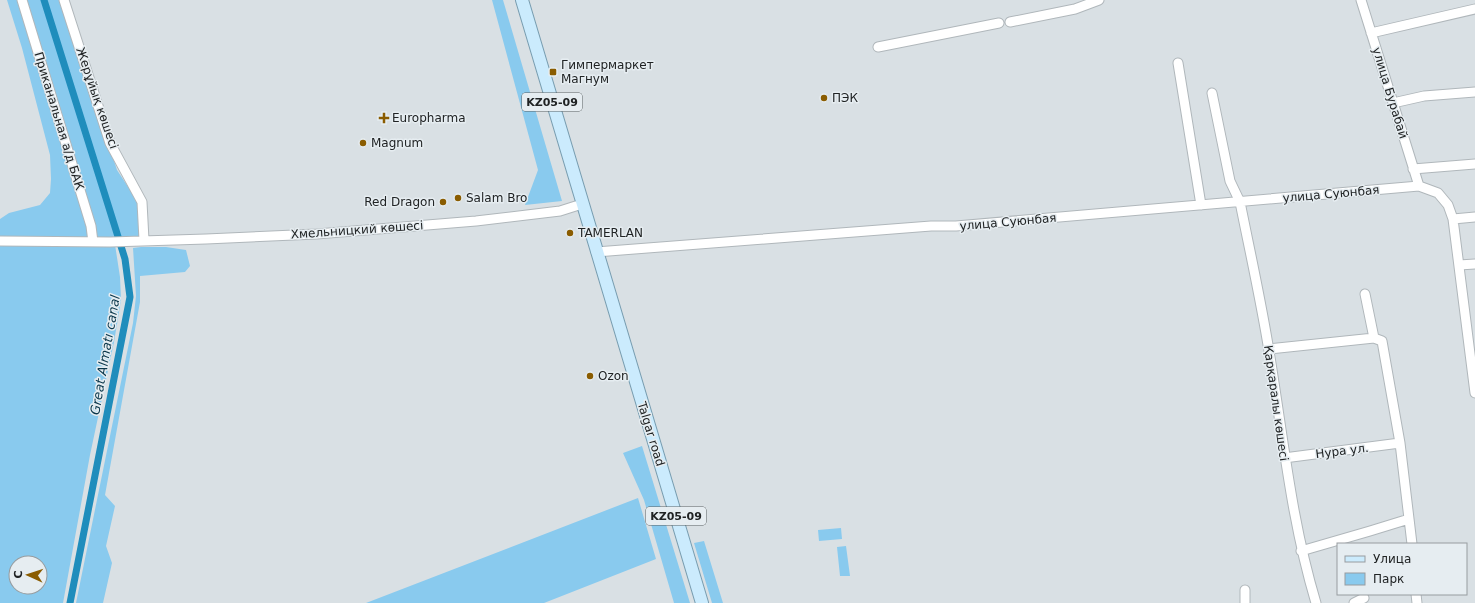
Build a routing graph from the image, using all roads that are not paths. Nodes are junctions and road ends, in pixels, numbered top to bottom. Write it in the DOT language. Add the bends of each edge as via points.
graph roads {
  1 [pos="22,0"];
  2 [pos="64,0"];
  3 [pos="522,0"];
  4 [pos="1099,0"];
  5 [pos="1361,0"];
  6 [pos="1475,9"];
  7 [pos="1010,22"];
  8 [pos="999,23"];
  9 [pos="1371,34"];
  10 [pos="878,47"];
  11 [pos="1178,63"];
  12 [pos="1475,92"];
  13 [pos="1212,93"];
  14 [pos="1392,102"];
  15 [pos="1475,164"];
  16 [pos="1413,169"];
  17 [pos="1419,186"];
  18 [pos="1240,202"];
  19 [pos="582,204"];
  20 [pos="1201,206"];
  21 [pos="1475,217"];
  22 [pos="1453,219"];
  23 [pos="0,240"];
  24 [pos="144,240"];
  25 [pos="93,242"];
  26 [pos="596,252"];
  27 [pos="1475,264"];
  28 [pos="1459,265"];
  29 [pos="1365,294"];
  30 [pos="1475,314"];
  31 [pos="1465,315"];
  32 [pos="1374,338"];
  33 [pos="1269,349"];
  34 [pos="1473,358"];
  35 [pos="1475,393"];
  36 [pos="1400,443"];
  37 [pos="1284,458"];
  38 [pos="1409,519"];
  39 [pos="1412,543"];
  40 [pos="1301,551"];
  41 [pos="1245,590"];
  42 [pos="1364,598"];
  43 [pos="702,603"];
  44 [pos="1245,603"];
  45 [pos="1316,603"];
  46 [pos="1354,603"];
  1 -- 25 [label="street, Приканальная а/д БАК" via="91,226"];
  2 -- 24 [label="street, Жерұйық көшесі" via="110,143 142,202"];
  3 -- 19 [label="main road, KZ05-09"];
  4 -- 7 [label="street" via="1075,9"];
  5 -- 9 [label="street, улица Бурабай"];
  6 -- 9 [label="street"];
  8 -- 10 [label="street"];
  9 -- 14 [label="street, улица Бурабай"];
  11 -- 20 [label="street"];
  12 -- 14 [label="street" via="1424,96"];
  13 -- 18 [label="street, Қарқаралы көшесі" via="1230,180"];
  14 -- 16 [label="street, улица Бурабай"];
  15 -- 16 [label="street"];
  16 -- 17 [label="street, улица Бурабай"];
  17 -- 18 [label="street, улица Суюнбая"];
  17 -- 22 [label="street" via="1438,193 1448,206"];
  18 -- 20 [label="street, улица Суюнбая"];
  18 -- 33 [label="street, Қарқаралы көшесі"];
  19 -- 24 [label="street, Хмельницкий көшесі" via="545,213 324,234 206,240"];
  19 -- 26 [label="main road, KZ05-09"];
  20 -- 26 [label="street, улица Суюнбая"];
  21 -- 22 [label="street"];
  22 -- 28 [label="street"];
  23 -- 25 [label="street"];
  24 -- 25 [label="street, Хмельницкий көшесі"];
  26 -- 43 [label="main road, KZ05-09"];
  27 -- 28 [label="street"];
  28 -- 31 [label="street"];
  29 -- 32 [label="street"];
  30 -- 31 [label="street"];
  31 -- 34 [label="street"];
  32 -- 33 [label="street"];
  32 -- 36 [label="street" via="1382,340"];
  33 -- 37 [label="street, Қарқаралы көшесі"];
  34 -- 35 [label="street"];
  36 -- 37 [label="street, Нура ул."];
  36 -- 38 [label="street"];
  37 -- 40 [label="street, Қарқаралы көшесі"];
  38 -- 39 [label="street"];
  38 -- 40 [label="street"];
  40 -- 45 [label="street, Қарқаралы көшесі"];
  41 -- 44 [label="street"];
  42 -- 46 [label="street"];
}
